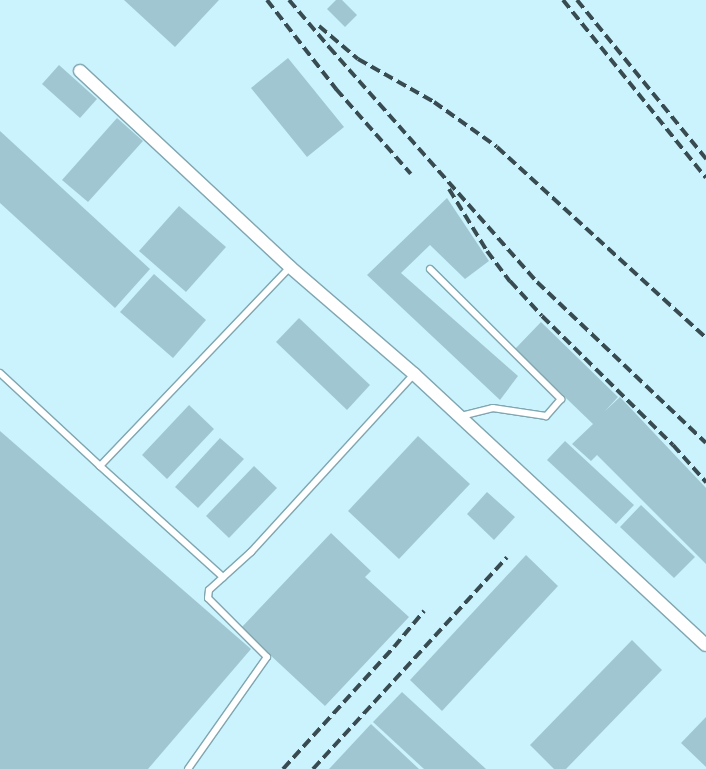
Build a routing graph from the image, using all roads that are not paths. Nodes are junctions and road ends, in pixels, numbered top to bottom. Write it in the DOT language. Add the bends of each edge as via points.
graph roads {
  1 [pos="80,71"];
  2 [pos="290,267"];
  3 [pos="430,269"];
  4 [pos="0,373"];
  5 [pos="414,374"];
  6 [pos="460,417"];
  7 [pos="100,466"];
  8 [pos="223,577"];
  9 [pos="706,645"];
  10 [pos="188,769"];
  1 -- 2 [label="street"];
  2 -- 5 [label="street"];
  2 -- 7 [label="lane"];
  3 -- 6 [label="lane" via="561,399 546,416 493,408"];
  4 -- 7 [label="lane"];
  5 -- 6 [label="street"];
  5 -- 8 [label="lane" via="251,552"];
  6 -- 9 [label="street"];
  7 -- 8 [label="lane"];
  8 -- 10 [label="lane" via="209,590 208,598 267,657"];
}
